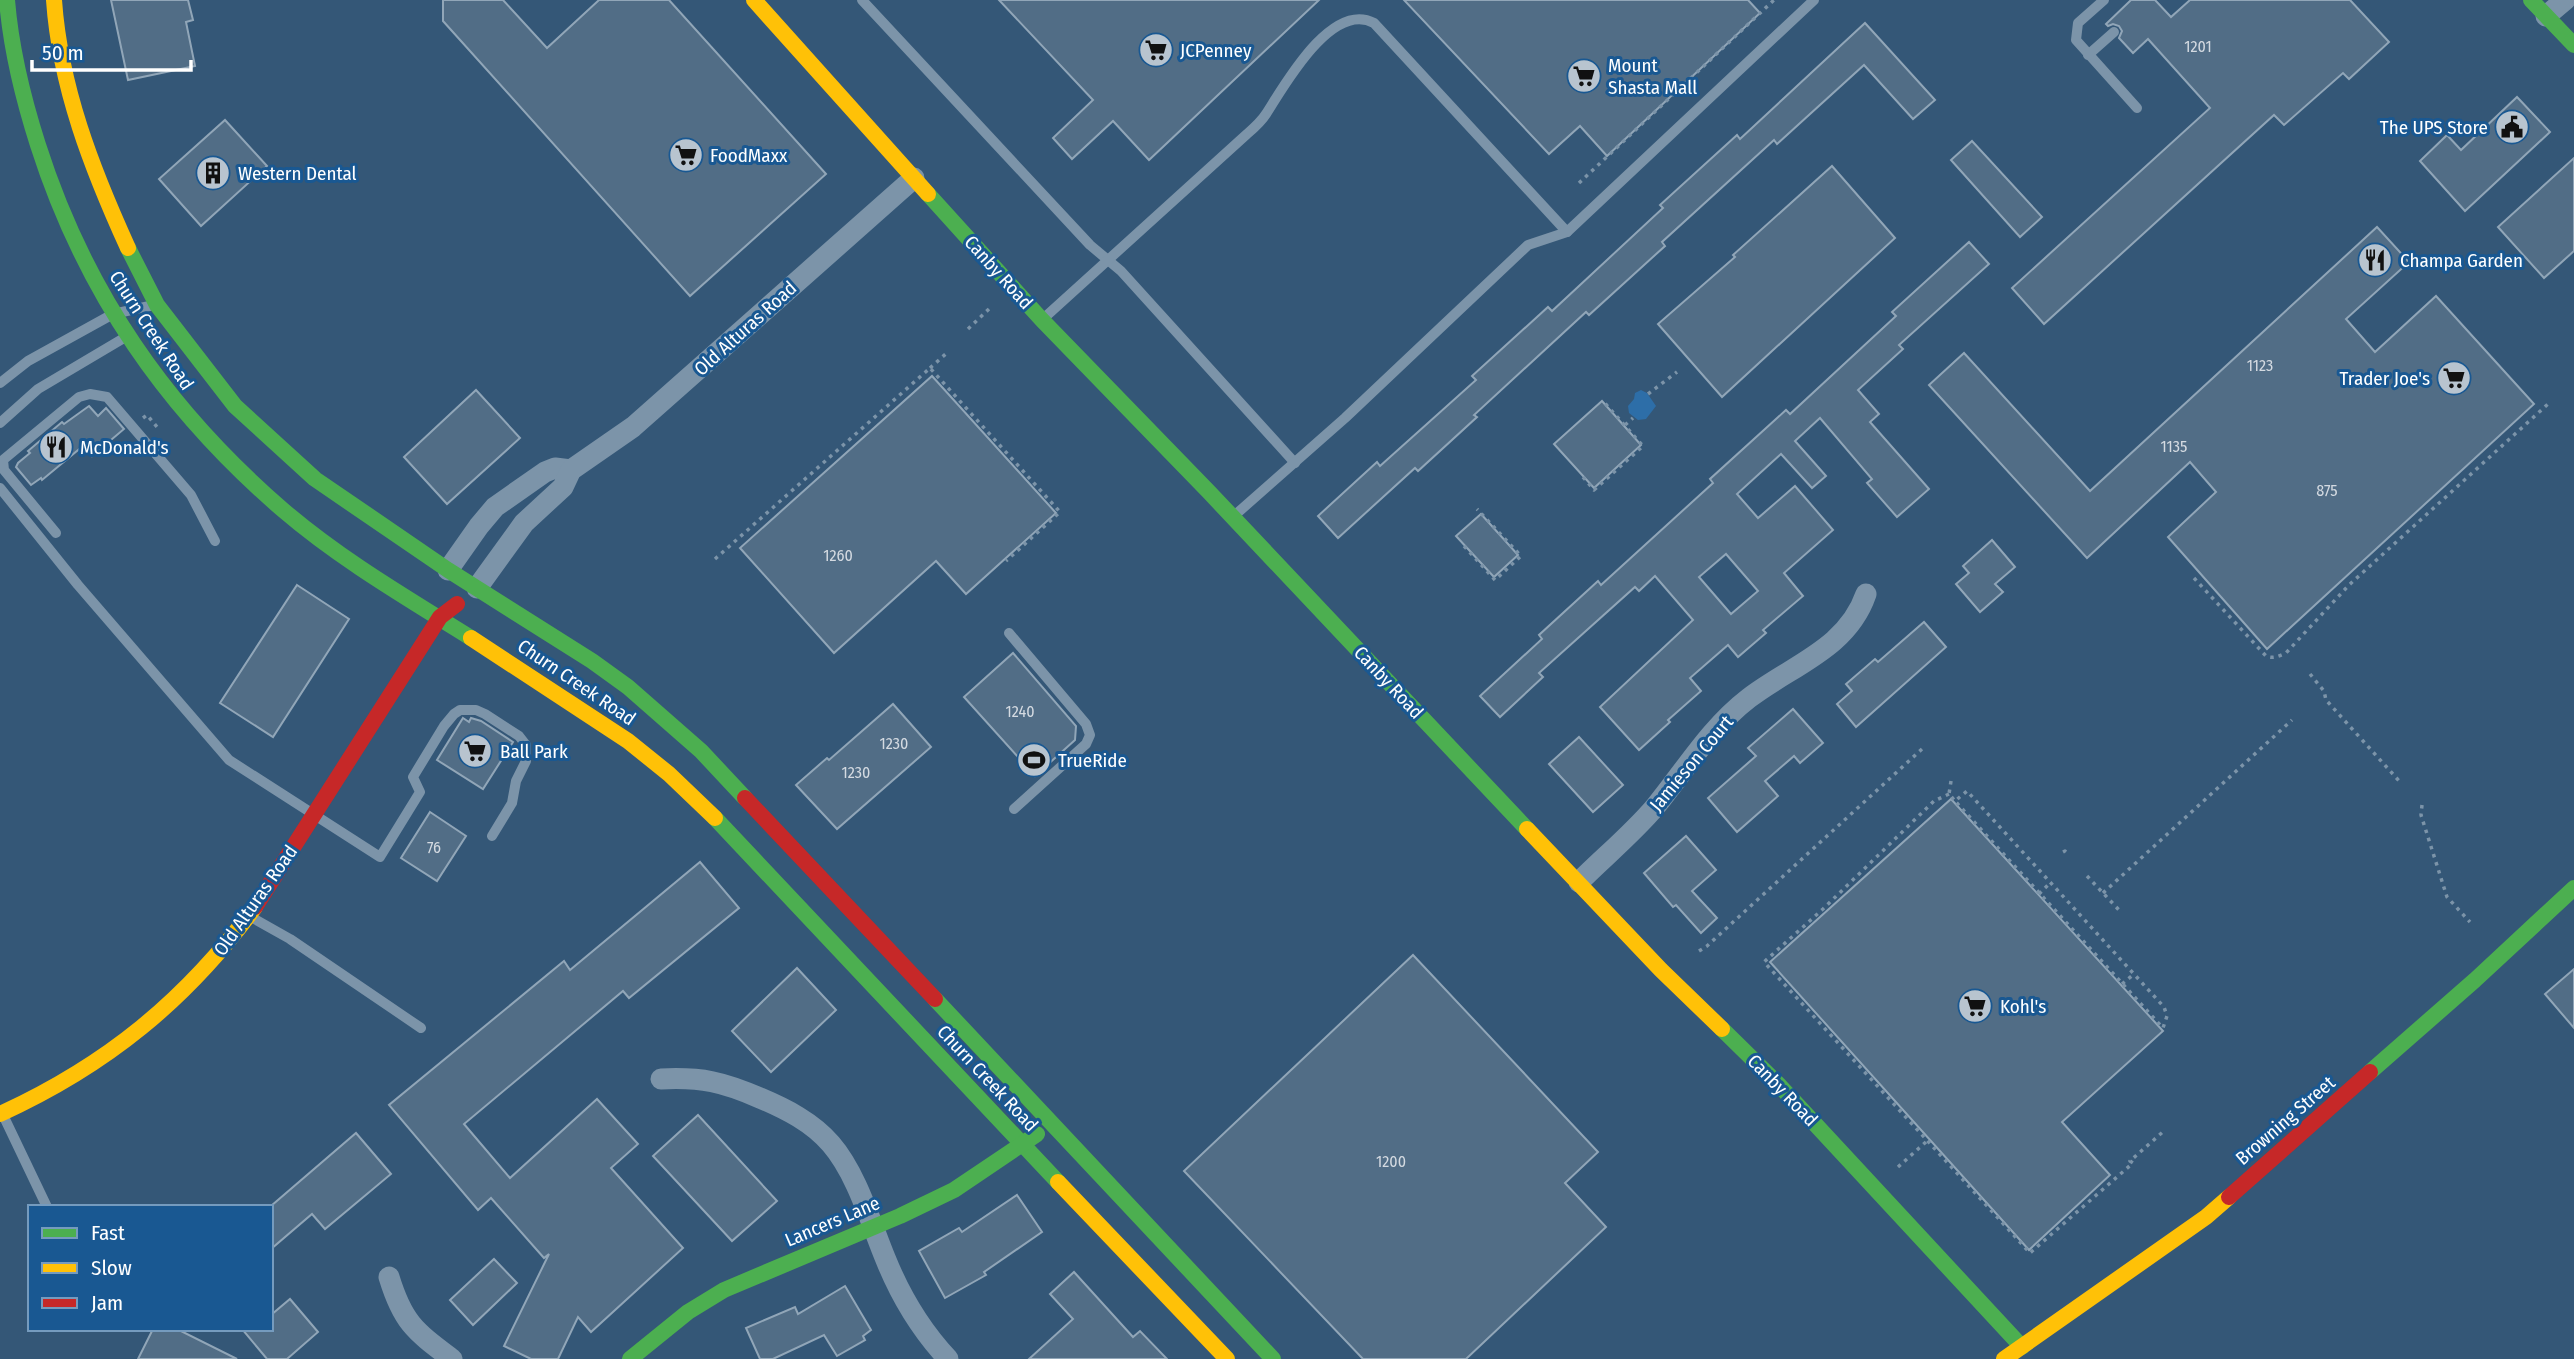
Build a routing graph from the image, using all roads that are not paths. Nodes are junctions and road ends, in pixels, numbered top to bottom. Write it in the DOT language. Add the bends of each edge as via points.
graph roads {
  1 [pos="7,0"];
  2 [pos="54,0"];
  3 [pos="70,0"];
  4 [pos="754,0"];
  5 [pos="862,0"];
  6 [pos="1814,0"];
  7 [pos="2104,0"];
  8 [pos="2532,0"];
  9 [pos="2565,0"];
  10 [pos="2546,16"];
  11 [pos="0,24"];
  12 [pos="2114,32"];
  13 [pos="57,41"];
  14 [pos="2574,46"];
  15 [pos="12,47"];
  16 [pos="2088,54"];
  17 [pos="2137,108"];
  18 [pos="914,177"];
  19 [pos="1567,232"];
  20 [pos="1108,259"];
  21 [pos="157,305"];
  22 [pos="113,314"];
  23 [pos="1042,320"];
  24 [pos="127,336"];
  25 [pos="0,383"];
  26 [pos="0,423"];
  27 [pos="1295,463"];
  28 [pos="571,470"];
  29 [pos="0,488"];
  30 [pos="1233,517"];
  31 [pos="57,533"];
  32 [pos="215,541"];
  33 [pos="448,570"];
  34 [pos="477,588"];
  35 [pos="1866,594"];
  36 [pos="440,617"];
  37 [pos="1009,633"];
  38 [pos="1014,809"];
  39 [pos="313,815"];
  40 [pos="492,836"];
  41 [pos="1579,883"];
  42 [pos="2574,888"];
  43 [pos="248,915"];
  44 [pos="421,1028"];
  45 [pos="661,1079"];
  46 [pos="1,1112"];
  47 [pos="1052,1123"];
  48 [pos="1021,1144"];
  49 [pos="46,1205"];
  50 [pos="873,1227"];
  51 [pos="389,1278"];
  52 [pos="2019,1355"];
  53 [pos="452,1359"];
  54 [pos="630,1359"];
  55 [pos="948,1359"];
  56 [pos="1227,1359"];
  57 [pos="1273,1359"];
  1 -- 15 [label="main road, Churn Creek Road"];
  2 -- 13 [label="main road, Churn Creek Road"];
  3 -- 13 [label="main road"];
  4 -- 18 [label="main road, Canby Road"];
  5 -- 20 [label="lane"];
  6 -- 19 [label="lane"];
  7 -- 16 [label="lane" via="2078,23 2076,40"];
  8 -- 10 [label="main road"];
  9 -- 10 [label="street"];
  10 -- 14 [label="main road"];
  11 -- 15 [label="main road"];
  12 -- 16 [label="lane"];
  13 -- 21 [label="main road, Churn Creek Road" via="97,181"];
  15 -- 22 [label="main road, Churn Creek Road" via="42,162 72,236"];
  16 -- 17 [label="lane"];
  18 -- 23 [label="main road, Canby Road"];
  18 -- 28 [label="street, Old Alturas Road" via="633,427"];
  19 -- 20 [label="lane" via="1374,23 1356,17 1340,20 1300,56 1265,116"];
  19 -- 27 [label="lane" via="1528,245"];
  20 -- 23 [label="lane"];
  20 -- 27 [label="lane"];
  21 -- 22 [label="lane"];
  21 -- 33 [label="main road, Churn Creek Road" via="235,406 315,479"];
  22 -- 24 [label="main road, Churn Creek Road"];
  22 -- 25 [label="lane" via="28,361"];
  23 -- 30 [label="main road, Canby Road"];
  24 -- 26 [label="lane" via="38,389"];
  24 -- 36 [label="main road, Churn Creek Road" via="189,421 269,498 338,552"];
  27 -- 30 [label="lane"];
  28 -- 33 [label="street, Old Alturas Road" via="545,472 495,507"];
  28 -- 34 [label="street, Old Alturas Road" via="564,487 524,523"];
  29 -- 39 [label="lane" via="223,754"];
  30 -- 41 [label="main road, Canby Road"];
  31 -- 32 [label="lane" via="4,470 3,460 74,400 94,394 107,397 191,495"];
  33 -- 34 [label="main road, Churn Creek Road"];
  33 -- 36 [label="main road, Old Alturas Road"];
  34 -- 36 [label="main road, Old Alturas Road"];
  34 -- 47 [label="main road, Churn Creek Road" via="601,667 701,751"];
  35 -- 41 [label="street, Jamieson Court" via="1855,620 1831,645 1750,697 1715,729 1654,808"];
  36 -- 39 [label="main road, Old Alturas Road"];
  36 -- 48 [label="main road, Churn Creek Road" via="611,728 667,772"];
  37 -- 38 [label="lane" via="1086,724 1090,735 1086,744"];
  39 -- 40 [label="lane" via="380,857 420,792 413,777 449,720 467,709 476,710 515,733 527,753 512,803"];
  39 -- 43 [label="main road, Old Alturas Road"];
  41 -- 52 [label="main road, Canby Road" via="1778,1084"];
  42 -- 52 [label="main road, Browning Street" via="2206,1217"];
  43 -- 44 [label="lane"];
  43 -- 46 [label="main road, Old Alturas Road" via="200,976 145,1027 75,1076"];
  45 -- 50 [label="street" via="698,1078 738,1088 806,1122 830,1142 842,1160"];
  46 -- 49 [label="lane"];
  47 -- 48 [label="main road, Lancers Lane"];
  47 -- 57 [label="main road, Churn Creek Road"];
  48 -- 50 [label="main road, Lancers Lane" via="954,1191"];
  48 -- 56 [label="main road, Churn Creek Road"];
  50 -- 54 [label="main road, Lancers Lane" via="724,1290 688,1312"];
  50 -- 55 [label="street" via="908,1306"];
  51 -- 53 [label="street" via="408,1323"];
}
